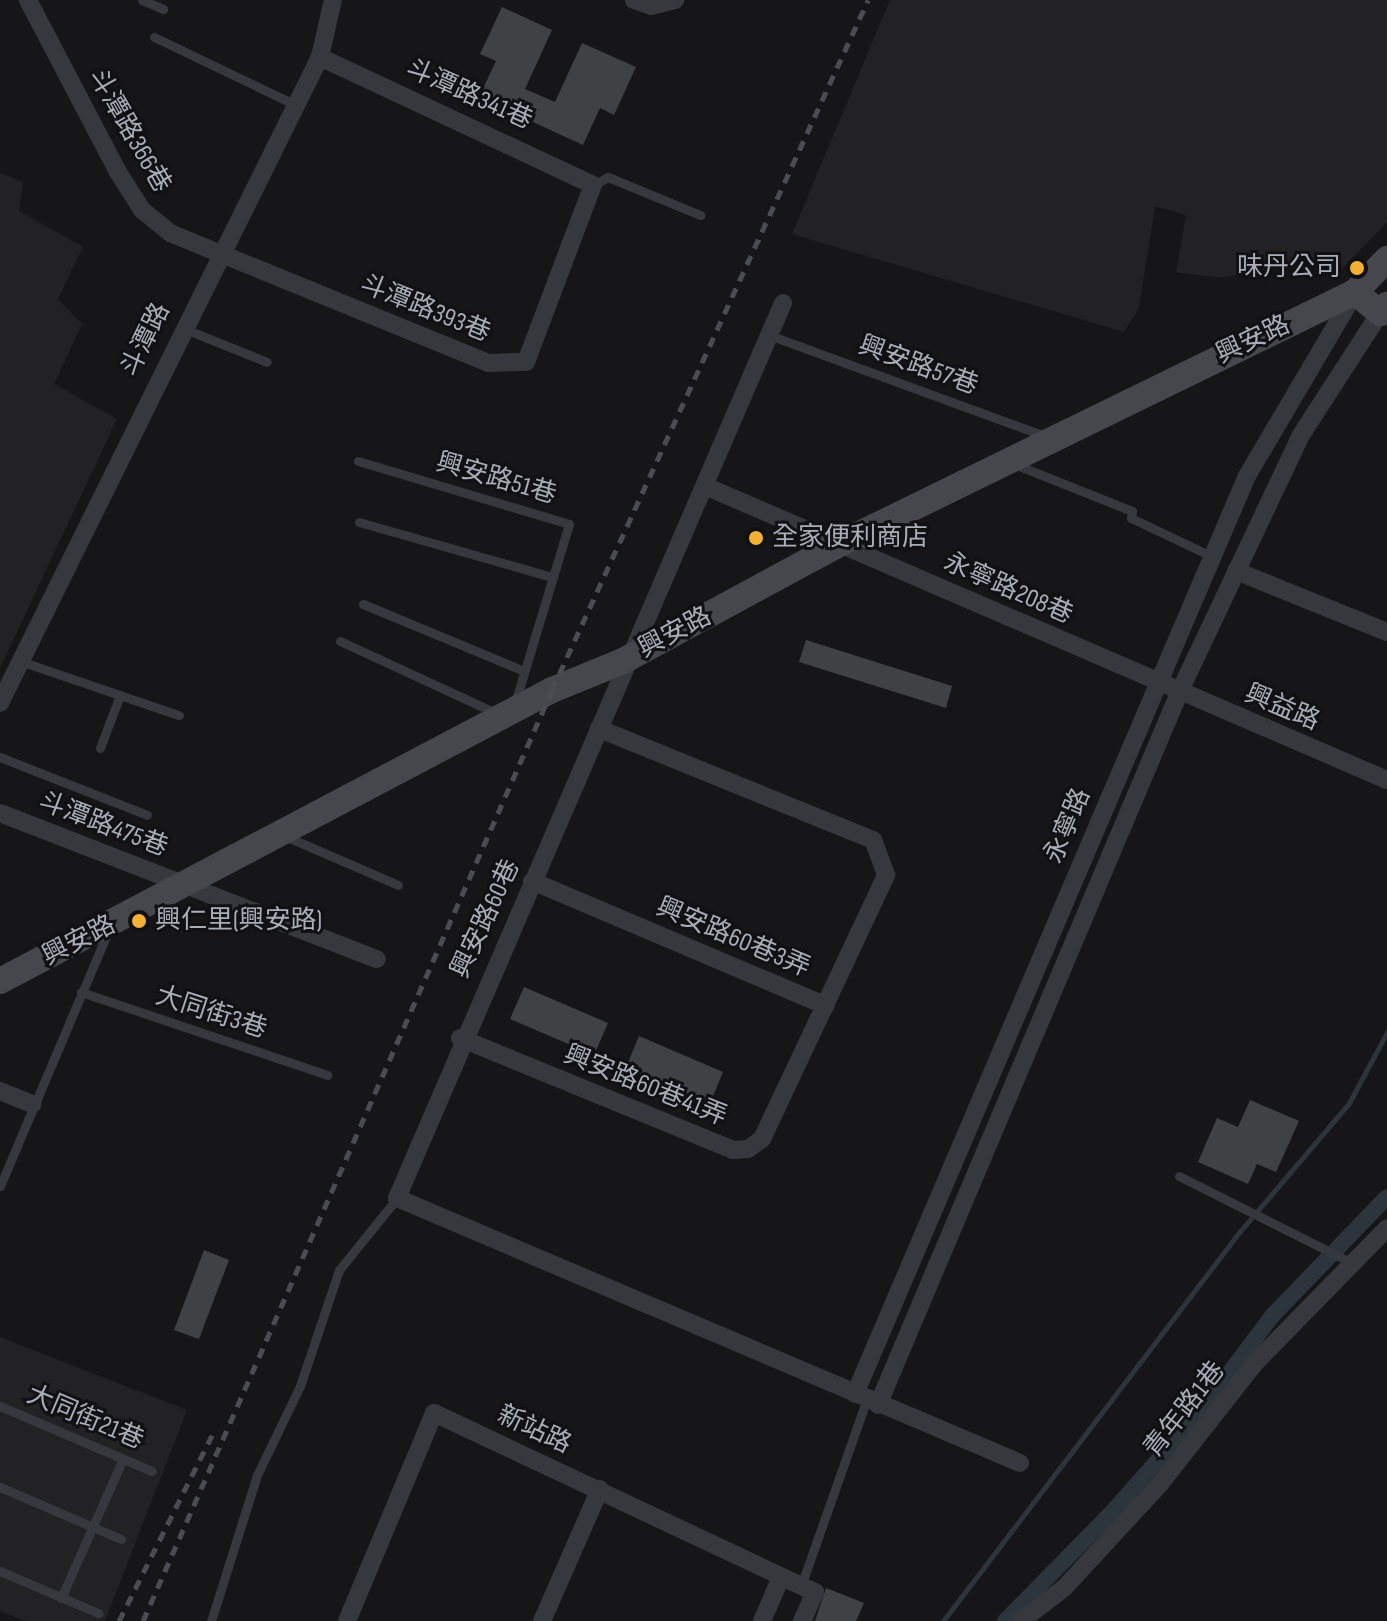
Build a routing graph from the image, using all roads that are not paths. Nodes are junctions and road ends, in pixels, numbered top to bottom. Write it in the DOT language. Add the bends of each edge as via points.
graph roads {
  1 [pos="28,0"];
  2 [pos="142,0"];
  3 [pos="333,0"];
  4 [pos="634,0"];
  5 [pos="675,0"];
  6 [pos="163,9"];
  7 [pos="154,37"];
  8 [pos="320,57"];
  9 [pos="296,105"];
  10 [pos="593,185"];
  11 [pos="700,215"];
  12 [pos="219,254"];
  13 [pos="1387,259"];
  14 [pos="1355,292"];
  15 [pos="783,303"];
  16 [pos="1384,309"];
  17 [pos="181,328"];
  18 [pos="769,335"];
  19 [pos="267,362"];
  20 [pos="1050,439"];
  21 [pos="358,461"];
  22 [pos="1008,462"];
  23 [pos="705,486"];
  24 [pos="359,522"];
  25 [pos="841,543"];
  26 [pos="1213,557"];
  27 [pos="1236,571"];
  28 [pos="552,577"];
  29 [pos="363,604"];
  30 [pos="1387,632"];
  31 [pos="340,641"];
  32 [pos="20,661"];
  33 [pos="623,661"];
  34 [pos="524,671"];
  35 [pos="1156,684"];
  36 [pos="1179,693"];
  37 [pos="120,695"];
  38 [pos="0,703"];
  39 [pos="179,715"];
  40 [pos="508,719"];
  41 [pos="599,729"];
  42 [pos="100,748"];
  43 [pos="0,757"];
  44 [pos="1387,780"];
  45 [pos="0,813"];
  46 [pos="147,815"];
  47 [pos="285,836"];
  48 [pos="532,881"];
  49 [pos="188,885"];
  50 [pos="398,885"];
  51 [pos="111,925"];
  52 [pos="377,959"];
  53 [pos="0,981"];
  54 [pos="81,992"];
  55 [pos="826,1006"];
  56 [pos="460,1038"];
  57 [pos="327,1075"];
  58 [pos="0,1091"];
  59 [pos="32,1104"];
  60 [pos="1179,1176"];
  61 [pos="0,1186"];
  62 [pos="397,1198"];
  63 [pos="1387,1228"];
  64 [pos="1354,1264"];
  65 [pos="867,1399"];
  66 [pos="0,1406"];
  67 [pos="123,1459"];
  68 [pos="1020,1463"];
  69 [pos="152,1471"];
  70 [pos="0,1487"];
  71 [pos="600,1489"];
  72 [pos="92,1526"];
  73 [pos="121,1539"];
  74 [pos="0,1571"];
  75 [pos="781,1577"];
  76 [pos="808,1589"];
  77 [pos="61,1598"];
  78 [pos="98,1613"];
  79 [pos="211,1621"];
  80 [pos="347,1621"];
  81 [pos="542,1621"];
  82 [pos="762,1621"];
  83 [pos="802,1621"];
  84 [pos="1021,1621"];
  1 -- 12 [label="street, 斗潭路366巷" via="142,210 170,233"];
  2 -- 6 [label="lane"];
  3 -- 8 [label="street, 斗潭路"];
  4 -- 5 [label="street" via="651,6"];
  7 -- 9 [label="lane"];
  8 -- 9 [label="street, 斗潭路"];
  8 -- 10 [label="street, 斗潭路341巷"];
  9 -- 12 [label="street, 斗潭路"];
  10 -- 11 [label="lane" via="608,177"];
  10 -- 12 [label="street, 斗潭路393巷" via="534,345 526,362 510,367"];
  12 -- 17 [label="street, 斗潭路"];
  13 -- 14 [label="street, 興安路"];
  14 -- 16 [label="street"];
  14 -- 20 [label="street, 興安路"];
  14 -- 26 [label="street, 永寧路" via="1274,420"];
  15 -- 18 [label="street, 興安路60巷"];
  16 -- 27 [label="street, 永寧路" via="1301,435"];
  17 -- 19 [label="lane"];
  17 -- 32 [label="street, 斗潭路"];
  18 -- 20 [label="lane, 興安路57巷"];
  18 -- 23 [label="street, 興安路60巷"];
  20 -- 22 [label="street, 興安路"];
  21 -- 28 [label="lane, 興安路51巷" via="569,524"];
  22 -- 25 [label="street, 興安路"];
  22 -- 26 [label="lane" via="1132,511 1131,518"];
  23 -- 25 [label="street, 永寧路208巷"];
  23 -- 33 [label="street, 興安路60巷"];
  24 -- 28 [label="lane"];
  25 -- 33 [label="street, 興安路"];
  25 -- 35 [label="street, 永寧路208巷"];
  26 -- 35 [label="street, 永寧路"];
  27 -- 30 [label="street"];
  27 -- 36 [label="street, 永寧路"];
  28 -- 34 [label="lane, 興安路51巷"];
  29 -- 34 [label="lane"];
  31 -- 40 [label="lane"];
  32 -- 37 [label="lane"];
  32 -- 38 [label="street, 斗潭路"];
  33 -- 40 [label="street, 興安路" via="552,690"];
  33 -- 41 [label="street, 興安路60巷"];
  34 -- 40 [label="lane, 興安路51巷"];
  35 -- 36 [label="street, 興益路"];
  35 -- 65 [label="street, 永寧路"];
  36 -- 44 [label="street, 興益路"];
  36 -- 65 [label="street, 永寧路"];
  37 -- 39 [label="lane"];
  37 -- 42 [label="lane"];
  40 -- 47 [label="street, 興安路"];
  41 -- 48 [label="street, 興安路60巷"];
  41 -- 55 [label="street, 興安路60巷3弄" via="873,840 886,875"];
  43 -- 46 [label="lane"];
  45 -- 49 [label="street, 斗潭路475巷"];
  47 -- 49 [label="street, 興安路"];
  47 -- 50 [label="lane"];
  48 -- 55 [label="street, 興安路60巷3弄"];
  48 -- 56 [label="street, 興安路60巷"];
  49 -- 51 [label="street, 興安路"];
  49 -- 52 [label="street, 斗潭路475巷"];
  51 -- 53 [label="street, 興安路"];
  51 -- 54 [label="lane"];
  54 -- 57 [label="lane, 大同街3巷"];
  54 -- 59 [label="lane"];
  55 -- 56 [label="street, 興安路60巷41弄" via="762,1139 748,1149 733,1150"];
  56 -- 62 [label="street, 興安路60巷"];
  58 -- 59 [label="street"];
  59 -- 61 [label="lane"];
  60 -- 64 [label="lane"];
  62 -- 65 [label="street"];
  62 -- 79 [label="lane" via="339,1270 300,1386 257,1475"];
  63 -- 64 [label="street, 青年路1巷"];
  64 -- 84 [label="street, 青年路1巷" via="1254,1364 1160,1484 1064,1588"];
  65 -- 68 [label="street"];
  65 -- 76 [label="lane"];
  66 -- 67 [label="lane, 大同街21巷"];
  67 -- 69 [label="lane, 大同街21巷"];
  67 -- 72 [label="lane"];
  70 -- 72 [label="lane"];
  71 -- 75 [label="street, 新站路"];
  71 -- 80 [label="street, 新站路" via="434,1413"];
  71 -- 81 [label="street"];
  72 -- 73 [label="lane"];
  72 -- 77 [label="lane"];
  74 -- 77 [label="lane"];
  75 -- 76 [label="street, 新站路"];
  75 -- 82 [label="street"];
  76 -- 83 [label="street"];
  77 -- 78 [label="lane"];
}
